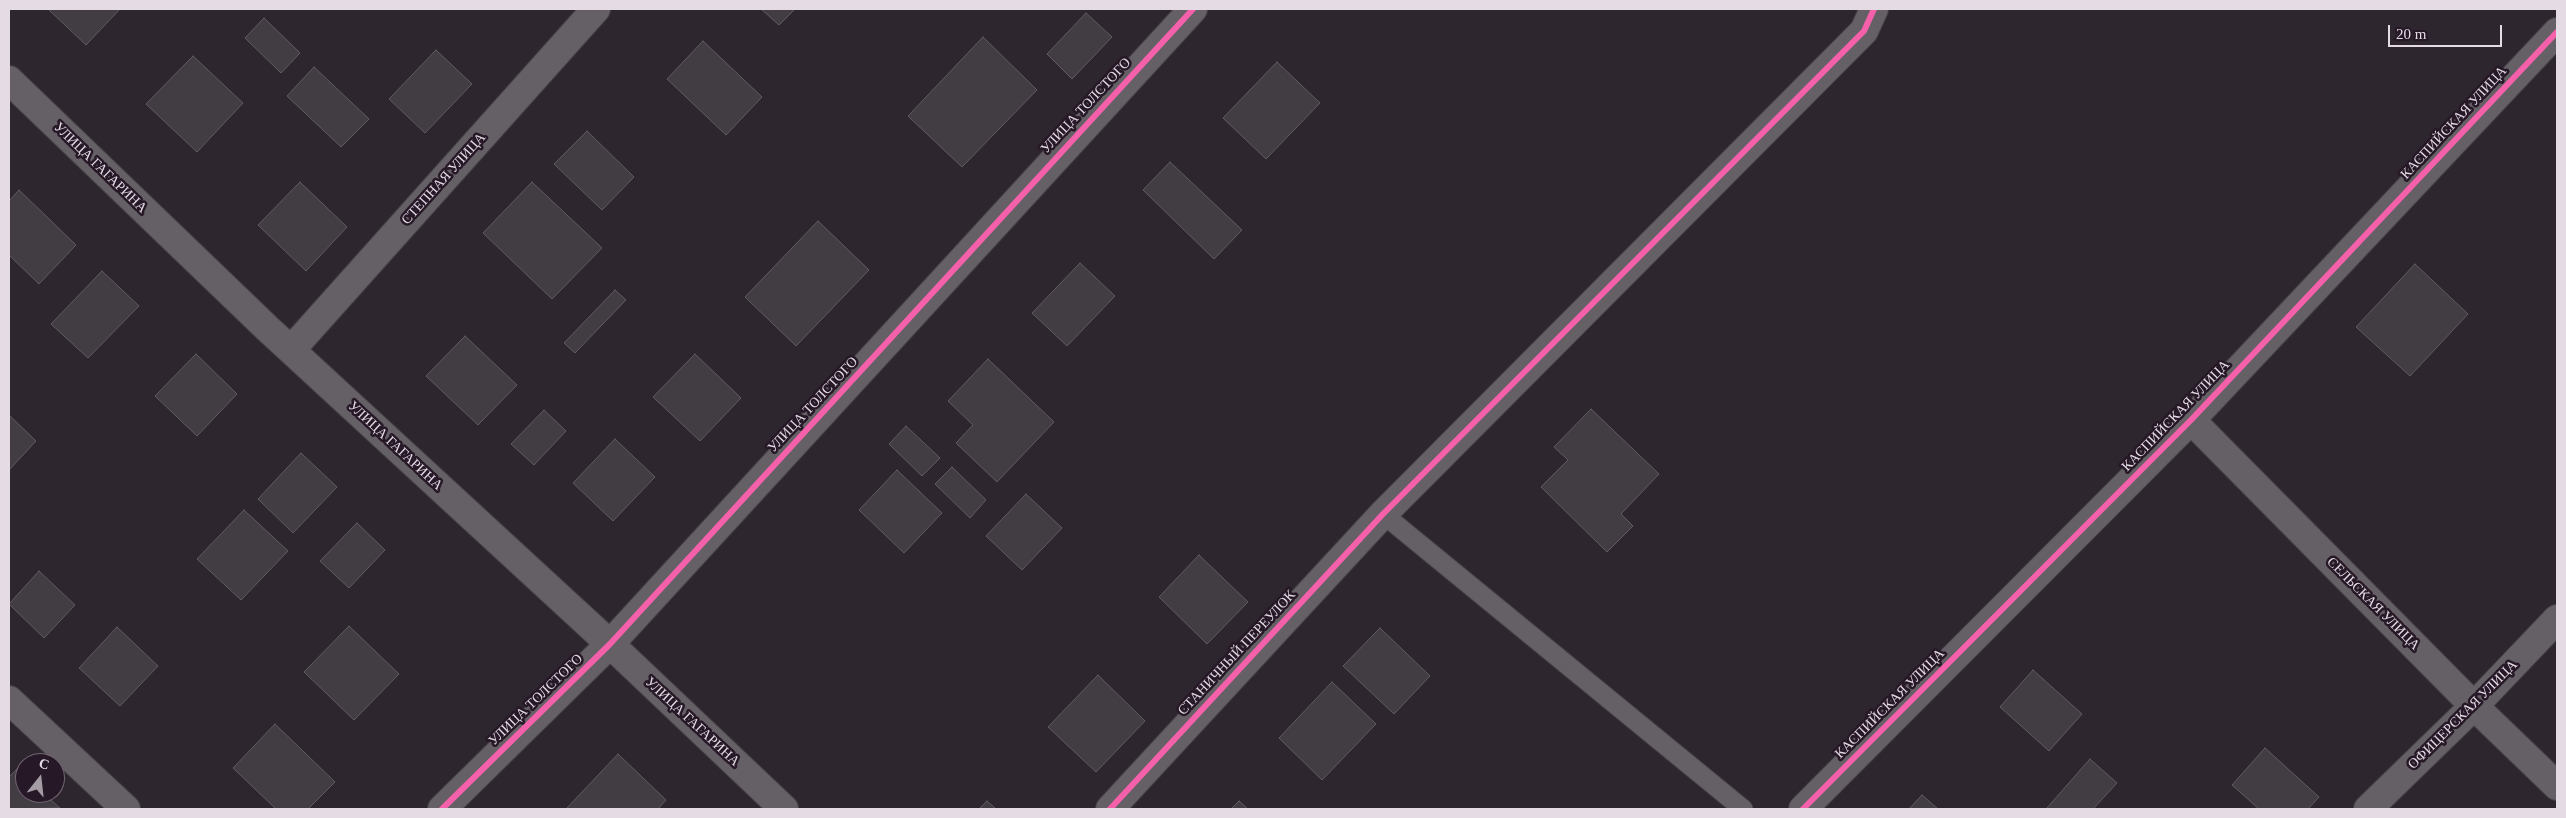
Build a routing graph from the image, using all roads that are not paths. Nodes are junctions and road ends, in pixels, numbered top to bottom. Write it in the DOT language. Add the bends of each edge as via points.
graph roads {
  1 [pos="1192,9"];
  2 [pos="1874,9"];
  3 [pos="588,11"];
  4 [pos="2557,32"];
  5 [pos="9,80"];
  6 [pos="291,350"];
  7 [pos="2191,420"];
  8 [pos="1383,514"];
  9 [pos="2557,619"];
  10 [pos="610,644"];
  11 [pos="9,700"];
  12 [pos="2474,706"];
  13 [pos="2557,786"];
  14 [pos="126,809"];
  15 [pos="442,809"];
  16 [pos="784,809"];
  17 [pos="1110,809"];
  18 [pos="1743,809"];
  19 [pos="1803,809"];
  20 [pos="2368,809"];
  1 -- 10 [label="street, УЛИЦА ТОЛСТОГО"];
  2 -- 8 [label="street, СТАНИЧНЫЙ ПЕРЕУЛОК" via="1864,31"];
  3 -- 6 [label="street, СТЕПНАЯ УЛИЦА"];
  4 -- 7 [label="street, КАСПИЙСКАЯ УЛИЦА"];
  5 -- 6 [label="street, УЛИЦА ГАГАРИНА"];
  6 -- 10 [label="street, УЛИЦА ГАГАРИНА"];
  7 -- 12 [label="street, СЕЛЬСКАЯ УЛИЦА"];
  7 -- 19 [label="street, КАСПИЙСКАЯ УЛИЦА"];
  8 -- 17 [label="street, СТАНИЧНЫЙ ПЕРЕУЛОК"];
  8 -- 18 [label="lane"];
  9 -- 12 [label="street, ОФИЦЕРСКАЯ УЛИЦА"];
  10 -- 15 [label="street, УЛИЦА ТОЛСТОГО"];
  10 -- 16 [label="street, УЛИЦА ГАГАРИНА"];
  11 -- 14 [label="street"];
  12 -- 13 [label="street, СЕЛЬСКАЯ УЛИЦА"];
  12 -- 20 [label="street, ОФИЦЕРСКАЯ УЛИЦА"];
}
